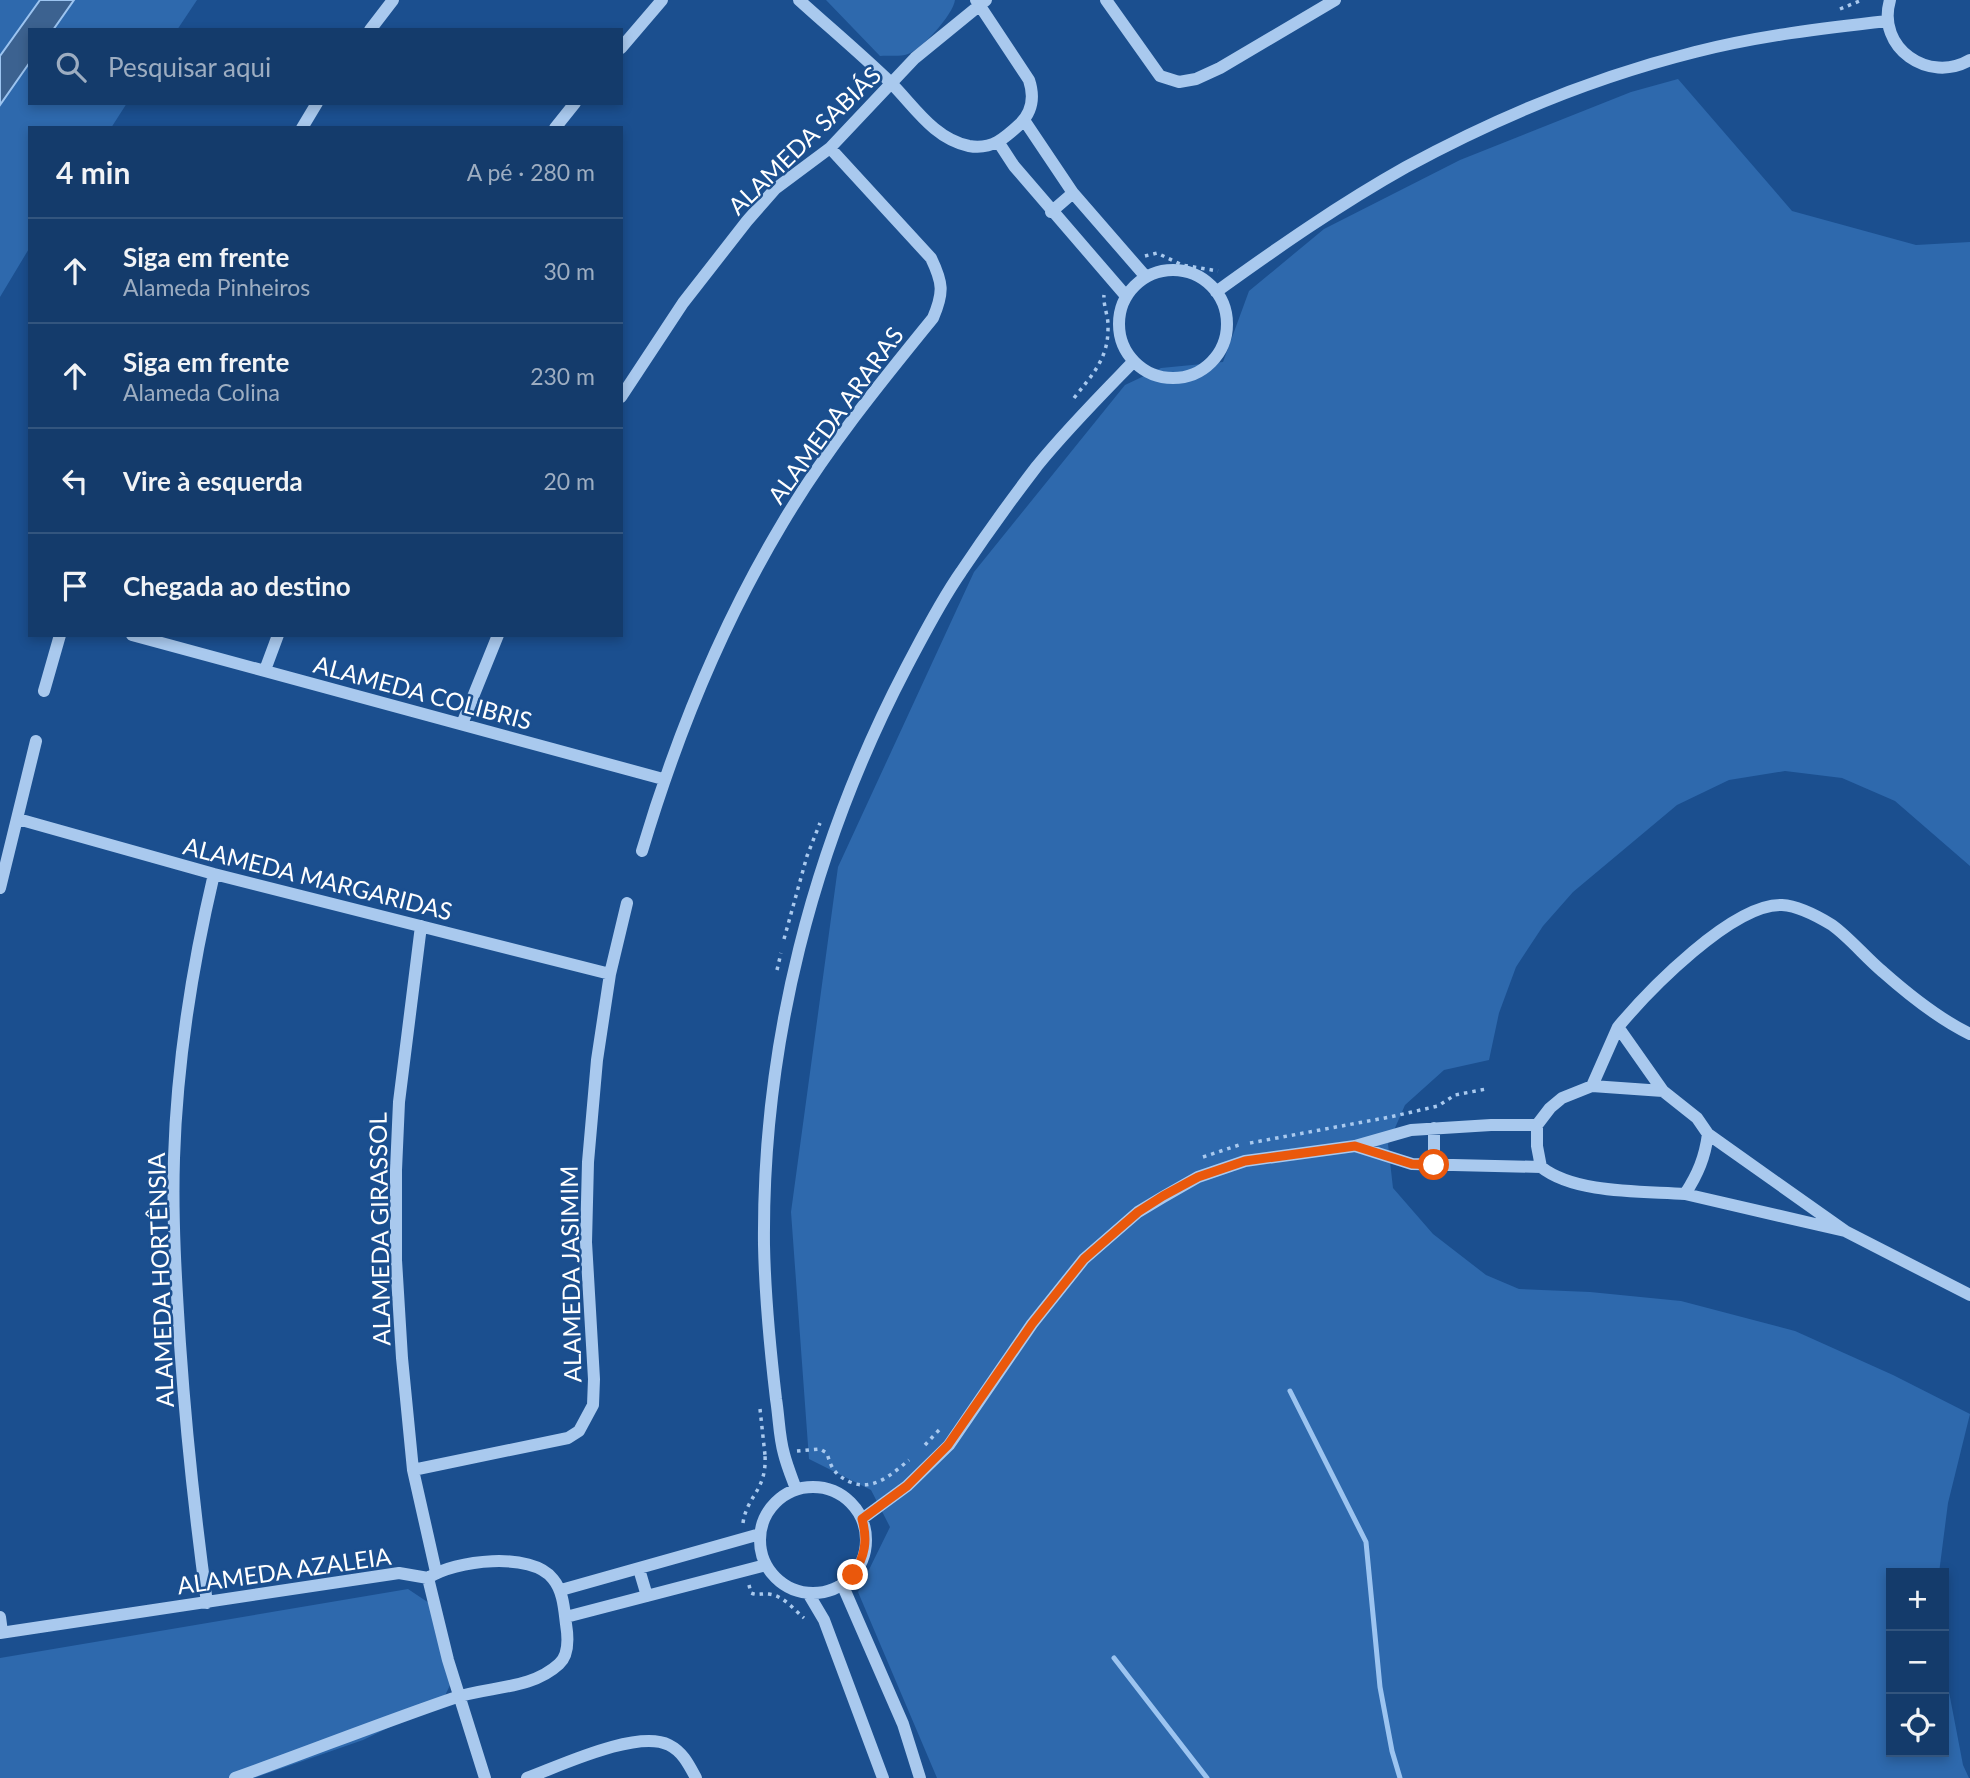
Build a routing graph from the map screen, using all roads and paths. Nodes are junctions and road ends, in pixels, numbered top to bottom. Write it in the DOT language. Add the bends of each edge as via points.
graph roads {
  1 [pos="393,0"];
  2 [pos="662,0"];
  3 [pos="799,0"];
  4 [pos="1106,0"];
  5 [pos="1335,0"];
  6 [pos="1862,0"];
  7 [pos="1890,0"];
  8 [pos="981,2"];
  9 [pos="1835,11"];
  10 [pos="1888,21"];
  11 [pos="372,28"];
  12 [pos="623,46"];
  13 [pos="1970,60"];
  14 [pos="892,84"];
  15 [pos="316,105"];
  16 [pos="573,105"];
  17 [pos="1024,120"];
  18 [pos="303,126"];
  19 [pos="557,126"];
  20 [pos="999,143"];
  21 [pos="830,148"];
  22 [pos="1073,193"];
  23 [pos="1051,212"];
  24 [pos="1129,259"];
  25 [pos="1226,273"];
  26 [pos="1146,277"];
  27 [pos="1111,281"];
  28 [pos="1216,292"];
  29 [pos="1126,296"];
  30 [pos="1133,362"];
  31 [pos="623,394"];
  32 [pos="1070,404"];
  33 [pos="59,637"];
  34 [pos="140,637"];
  35 [pos="277,637"];
  36 [pos="497,637"];
  37 [pos="265,670"];
  38 [pos="44,691"];
  39 [pos="462,724"];
  40 [pos="36,741"];
  41 [pos="663,779"];
  42 [pos="18,819"];
  43 [pos="821,819"];
  44 [pos="642,851"];
  45 [pos="214,874"];
  46 [pos="0,888"];
  47 [pos="627,903"];
  48 [pos="421,926"];
  49 [pos="610,974"];
  50 [pos="776,975"];
  51 [pos="1618,1027"];
  52 [pos="1970,1034"];
  53 [pos="1592,1086"];
  54 [pos="1663,1091"];
  55 [pos="1537,1125"];
  56 [pos="1434,1128"];
  57 [pos="1708,1133"];
  58 [pos="1355,1146"];
  59 [pos="1434,1165"];
  60 [pos="1541,1167"];
  61 [pos="1685,1194"];
  62 [pos="1845,1231"];
  63 [pos="1970,1295"];
  64 [pos="760,1403"];
  65 [pos="765,1455"];
  66 [pos="413,1471"];
  67 [pos="796,1489"];
  68 [pos="862,1519"];
  69 [pos="760,1534"];
  70 [pos="766,1565"];
  71 [pos="639,1569"];
  72 [pos="432,1575"];
  73 [pos="842,1584"];
  74 [pos="561,1590"];
  75 [pos="808,1592"];
  76 [pos="647,1596"];
  77 [pos="207,1603"];
  78 [pos="0,1616"];
  79 [pos="566,1617"];
  80 [pos="1,1632"];
  81 [pos="459,1696"];
  82 [pos="252,1775"];
  83 [pos="235,1778"];
  84 [pos="485,1778"];
  85 [pos="527,1778"];
  86 [pos="696,1778"];
  87 [pos="883,1778"];
  88 [pos="920,1778"];
  1 -- 11 [label="street"];
  2 -- 12 [label="street"];
  3 -- 14 [label="street"];
  4 -- 5 [label="street" via="1160,76 1179,82 1220,68"];
  6 -- 9 [label="path"];
  7 -- 10 [label="street"];
  8 -- 14 [label="street, ALAMEDA SABIÁS" via="915,58"];
  8 -- 17 [label="street" via="1029,80 1032,103"];
  10 -- 13 [label="street" via="1892,37 1913,61 1945,69"];
  10 -- 28 [label="street" via="1693,52 1589,85 1490,124 1405,168"];
  14 -- 20 [label="street" via="929,124 954,141 971,146"];
  14 -- 21 [label="street, ALAMEDA SABIÁS"];
  15 -- 18 [label="street"];
  16 -- 19 [label="street"];
  17 -- 20 [label="street"];
  17 -- 22 [label="street"];
  20 -- 23 [label="street"];
  21 -- 31 [label="street, ALAMEDA SABIÁS" via="775,190 747,221 683,303"];
  21 -- 41 [label="street, ALAMEDA ARARAS" via="931,258 940,277 942,297 933,318 824,458 782,523 708,667"];
  22 -- 23 [label="street"];
  22 -- 24 [label="street"];
  23 -- 27 [label="street"];
  24 -- 25 [label="path" via="1157,253 1182,265"];
  24 -- 26 [label="street"];
  26 -- 28 [label="street" via="1171,270 1184,272"];
  26 -- 29 [label="street"];
  27 -- 29 [label="street"];
  27 -- 32 [label="path" via="1103,299 1109,326 1106,354"];
  28 -- 30 [label="street" via="1223,304 1226,331 1217,356 1207,365 1196,373 1170,378 1156,376"];
  29 -- 30 [label="street" via="1119,330"];
  30 -- 67 [label="street" via="1037,467 959,574 884,710 840,815 815,890 781,1033 765,1176 770,1350 783,1452"];
  33 -- 38 [label="street"];
  34 -- 37 [label="street, ALAMEDA COLIBRIS"];
  35 -- 37 [label="street"];
  36 -- 39 [label="street"];
  37 -- 39 [label="street, ALAMEDA COLIBRIS"];
  39 -- 41 [label="street, ALAMEDA COLIBRIS"];
  40 -- 42 [label="street"];
  41 -- 44 [label="street, ALAMEDA ARARAS"];
  42 -- 45 [label="street, ALAMEDA MARGARIDAS"];
  42 -- 46 [label="street"];
  43 -- 50 [label="path" via="795,896"];
  45 -- 48 [label="street, ALAMEDA MARGARIDAS"];
  45 -- 77 [label="street, ALAMEDA HORTÊNSIA" via="184,1031 174,1157 183,1388"];
  47 -- 49 [label="street, ALAMEDA JASIMIM"];
  48 -- 49 [label="street, ALAMEDA MARGARIDAS"];
  48 -- 66 [label="street, ALAMEDA GIRASSOL" via="399,1102 396,1170 397,1288"];
  49 -- 66 [label="street, ALAMEDA JASIMIM" via="588,1162 586,1242 593,1405 579,1431 568,1438"];
  51 -- 52 [label="street" via="1640,999 1727,926 1754,911 1782,905 1832,926 1926,1006"];
  51 -- 53 [label="street"];
  51 -- 54 [label="street"];
  53 -- 54 [label="street"];
  53 -- 55 [label="street" via="1562,1098"];
  54 -- 57 [label="street"];
  55 -- 56 [label="street"];
  55 -- 60 [label="street"];
  56 -- 58 [label="street"];
  56 -- 59 [label="street"];
  57 -- 61 [label="street" via="1697,1177"];
  57 -- 62 [label="street"];
  58 -- 59 [label="street" via="1412,1164"];
  58 -- 68 [label="street" via="1245,1161 1198,1177 1138,1212 1084,1259 1058,1290 948,1445 907,1486"];
  59 -- 60 [label="street"];
  60 -- 61 [label="street" via="1571,1183"];
  61 -- 62 [label="street"];
  62 -- 63 [label="street"];
  64 -- 65 [label="path"];
  66 -- 72 [label="street, ALAMEDA GIRASSOL"];
  67 -- 68 [label="street" via="828,1489 848,1501"];
  67 -- 69 [label="street" via="772,1506"];
  68 -- 73 [label="street" via="866,1534 863,1556"];
  69 -- 70 [label="street"];
  69 -- 71 [label="street"];
  70 -- 75 [label="street" via="791,1588"];
  70 -- 76 [label="street"];
  71 -- 74 [label="street"];
  71 -- 76 [label="street"];
  72 -- 74 [label="street, ALAMEDA AZALEIA" via="469,1564 508,1561 533,1565 551,1576"];
  72 -- 77 [label="street, ALAMEDA AZALEIA" via="399,1573"];
  72 -- 81 [label="street, ALAMEDA GIRASSOL"];
  73 -- 75 [label="street"];
  73 -- 88 [label="street" via="903,1724"];
  74 -- 79 [label="street"];
  75 -- 87 [label="street" via="824,1620"];
  76 -- 79 [label="street"];
  77 -- 80 [label="street, ALAMEDA AZALEIA"];
  78 -- 80 [label="street"];
  79 -- 81 [label="street" via="568,1638 562,1662 546,1674"];
  81 -- 82 [label="street"];
  81 -- 84 [label="street, ALAMEDA GIRASSOL"];
  82 -- 83 [label="street"];
  85 -- 86 [label="street" via="634,1740 669,1744 685,1756"];
}
